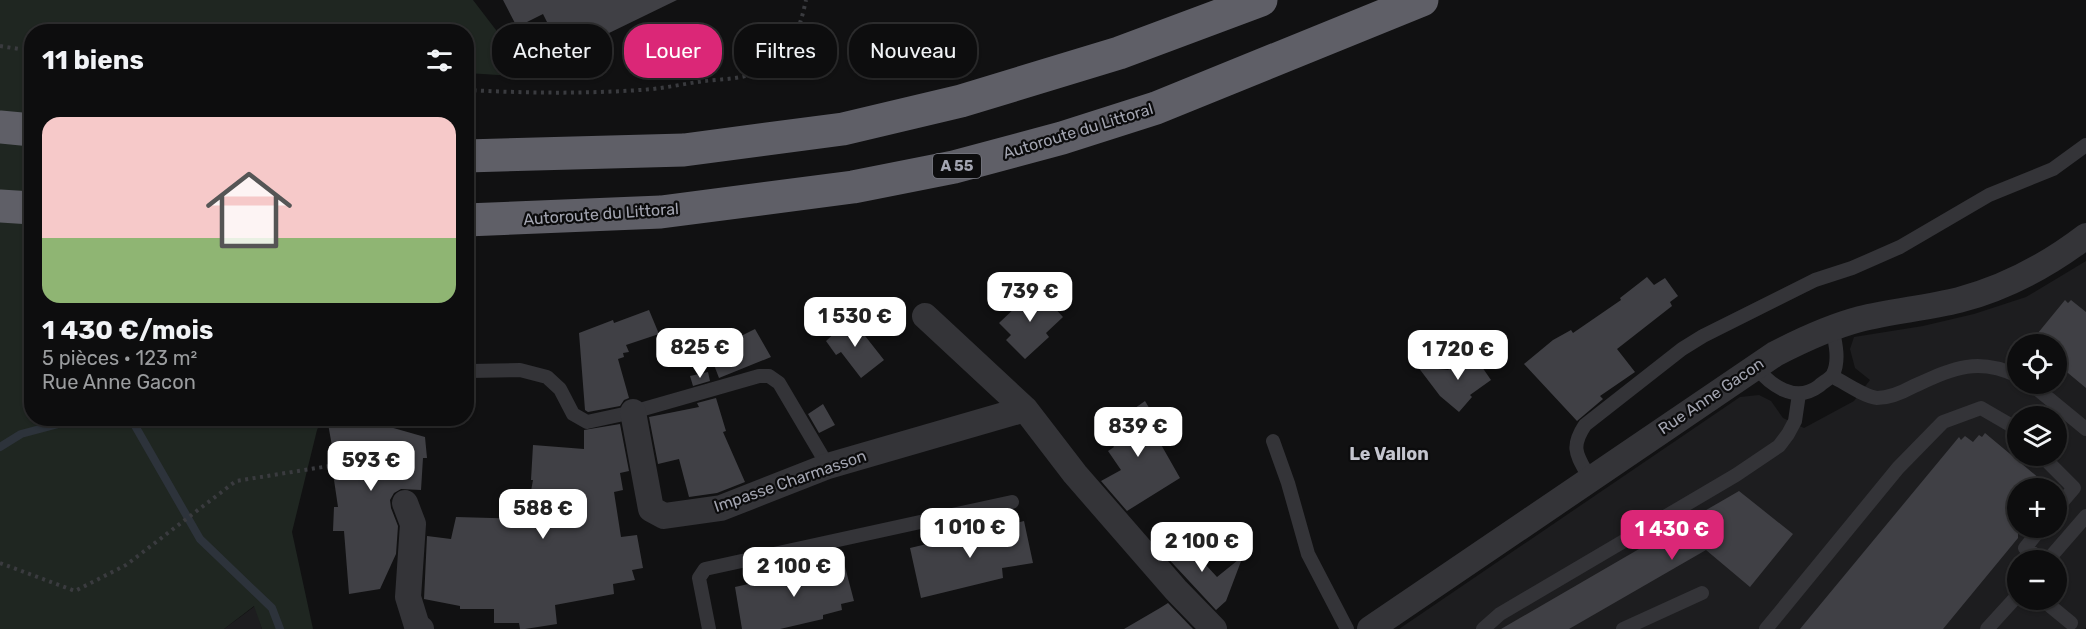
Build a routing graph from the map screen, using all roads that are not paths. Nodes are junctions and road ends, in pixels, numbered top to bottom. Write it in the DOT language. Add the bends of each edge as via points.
graph roads {
  1 [pos="1260,0"];
  2 [pos="1422,0"];
  3 [pos="0,127"];
  4 [pos="24,129"];
  5 [pos="2086,145"];
  6 [pos="474,156"];
  7 [pos="0,206"];
  8 [pos="24,208"];
  9 [pos="474,220"];
  10 [pos="2086,236"];
  11 [pos="925,316"];
  12 [pos="1832,327"];
  13 [pos="1755,366"];
  14 [pos="2007,370"];
  15 [pos="474,371"];
  16 [pos="1832,376"];
  17 [pos="1799,394"];
  18 [pos="2043,394"];
  19 [pos="1025,409"];
  20 [pos="633,412"];
  21 [pos="2007,423"];
  22 [pos="2086,429"];
  23 [pos="1273,441"];
  24 [pos="828,466"];
  25 [pos="2052,466"];
  26 [pos="2064,478"];
  27 [pos="1590,479"];
  28 [pos="2067,481"];
  29 [pos="2067,496"];
  30 [pos="1012,502"];
  31 [pos="405,503"];
  32 [pos="2086,516"];
  33 [pos="2033,538"];
  34 [pos="2028,550"];
  35 [pos="2056,550"];
  36 [pos="1702,593"];
  37 [pos="2007,608"];
  38 [pos="2055,610"];
  39 [pos="2071,623"];
  40 [pos="1990,628"];
  41 [pos="421,629"];
  42 [pos="709,629"];
  43 [pos="1215,629"];
  44 [pos="1347,629"];
  45 [pos="1370,629"];
  46 [pos="1483,629"];
  47 [pos="1623,629"];
  48 [pos="1766,629"];
  1 -- 6 [label="highway" via="1119,53 961,101 843,129 684,150"];
  2 -- 9 [label="highway, Autoroute du Littoral / A 55" via="1156,108 954,167 853,187 662,212"];
  3 -- 4 [label="highway"];
  5 -- 27 [label="lane" via="2053,169 1989,195 1900,247 1790,291 1682,349 1585,425 1576,438 1576,453"];
  7 -- 8 [label="highway"];
  10 -- 12 [label="street, Rue Anne Gacon" via="2044,265 1985,292"];
  11 -- 19 [label="street"];
  12 -- 13 [label="street, Rue Anne Gacon"];
  12 -- 16 [label="lane" via="1836,355"];
  13 -- 17 [label="lane" via="1774,386"];
  13 -- 27 [label="street, Rue Anne Gacon"];
  14 -- 16 [label="lane" via="1985,364 1964,367 1888,397 1874,398"];
  15 -- 20 [label="lane" via="520,370 548,377 560,389 573,414 587,422"];
  16 -- 17 [label="lane" via="1815,389"];
  17 -- 46 [label="lane" via="1795,421 1779,446 1500,614"];
  18 -- 22 [label="lane"];
  19 -- 24 [label="street, Impasse Charmasson"];
  19 -- 43 [label="street" via="1075,474"];
  20 -- 24 [label="lane" via="769,376 779,383"];
  20 -- 24 [label="street, Impasse Charmasson" via="651,509 664,516 721,508"];
  21 -- 48 [label="lane" via="1981,408 1943,422 1898,468"];
  23 -- 44 [label="lane" via="1308,554"];
  25 -- 26 [label="lane"];
  27 -- 45 [label="street, Rue Anne Gacon"];
  28 -- 29 [label="lane" via="2074,488"];
  30 -- 42 [label="lane" via="705,569 699,578"];
  31 -- 41 [label="street" via="412,524 408,597"];
  32 -- 35 [label="lane"];
  33 -- 34 [label="lane" via="2025,548"];
  36 -- 47 [label="lane"];
  37 -- 40 [label="lane"];
  38 -- 39 [label="lane"];
}
